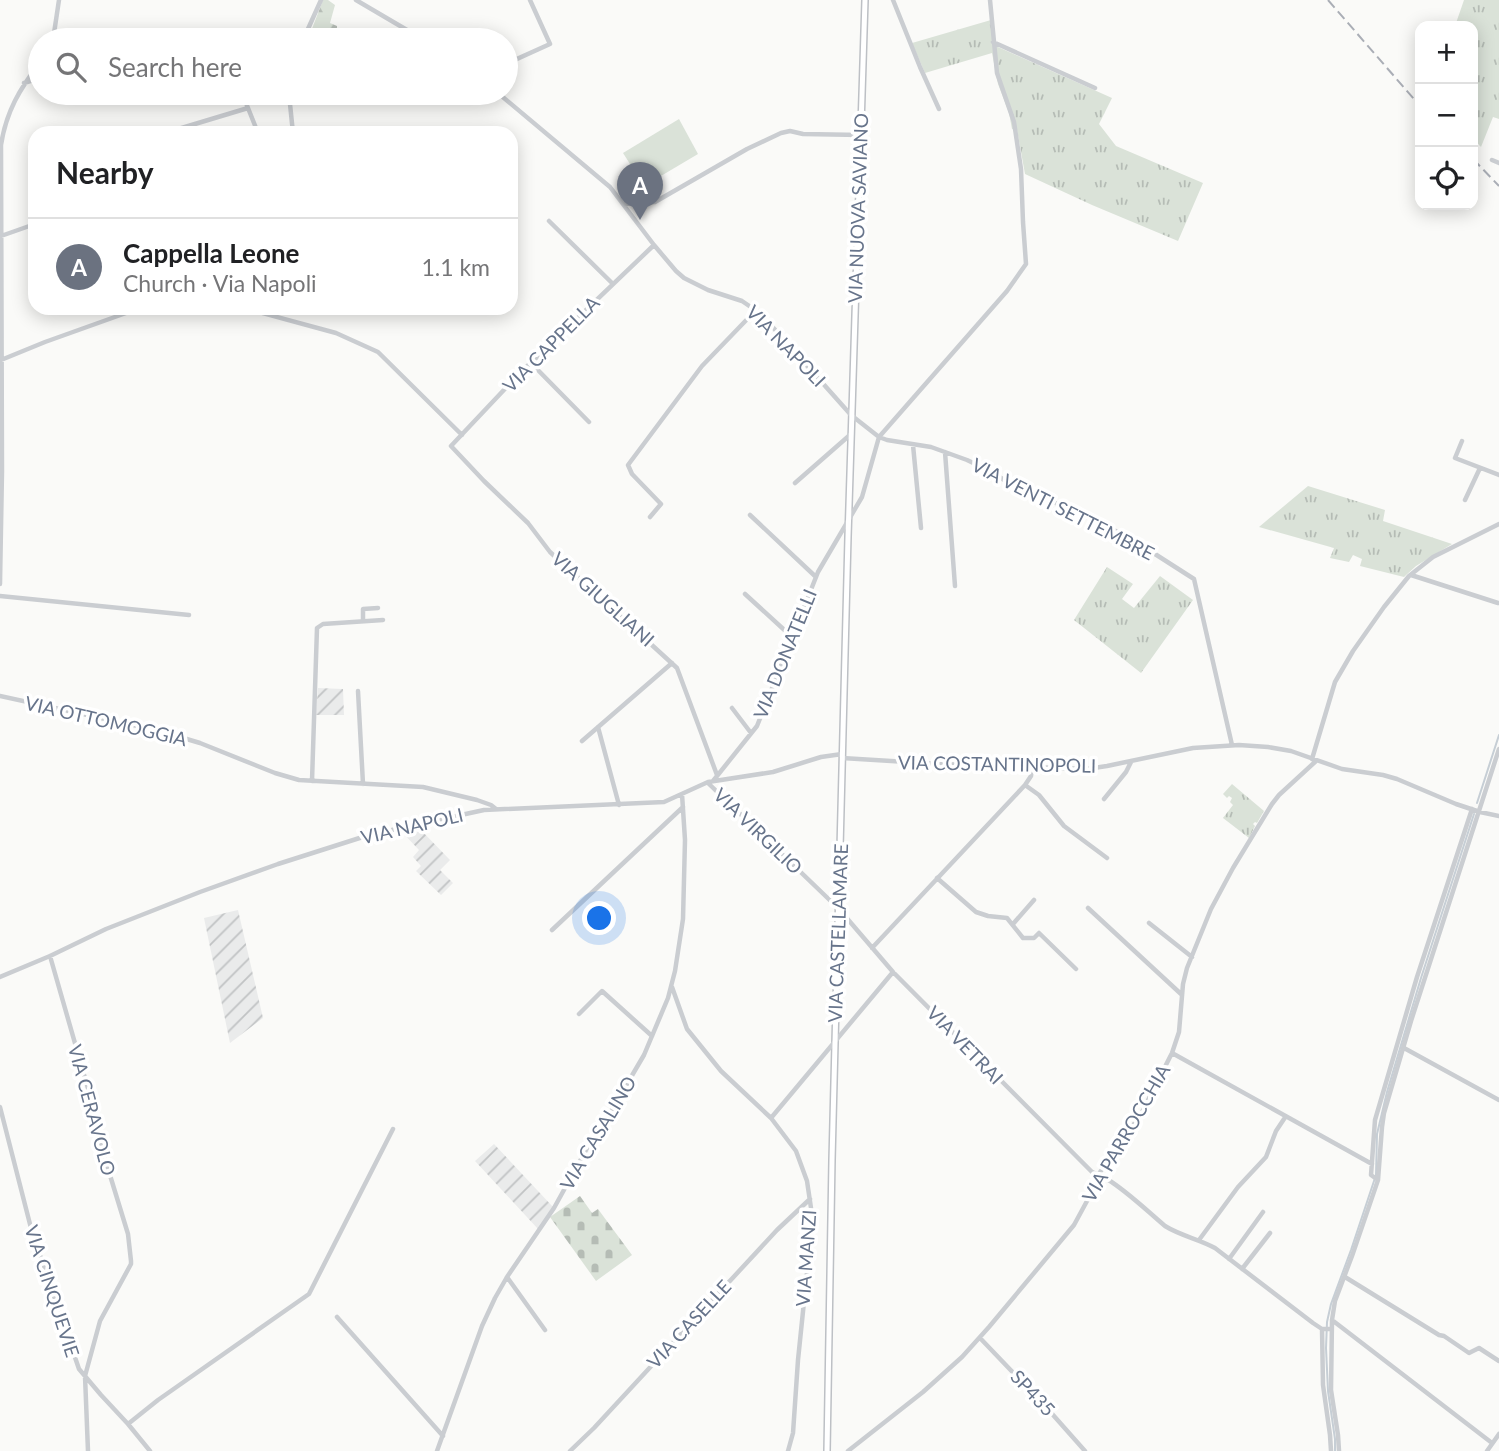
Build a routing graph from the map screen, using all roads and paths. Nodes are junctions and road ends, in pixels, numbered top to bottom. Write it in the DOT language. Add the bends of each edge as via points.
graph roads {
  1 [pos="59,0"];
  2 [pos="321,0"];
  3 [pos="356,0"];
  4 [pos="530,0"];
  5 [pos="865,0"];
  6 [pos="893,0"];
  7 [pos="990,0"];
  8 [pos="55,28"];
  9 [pos="308,28"];
  10 [pos="404,28"];
  11 [pos="993,41"];
  12 [pos="518,59"];
  13 [pos="28,78"];
  14 [pos="28,82"];
  15 [pos="24,83"];
  16 [pos="1095,88"];
  17 [pos="247,105"];
  18 [pos="290,105"];
  19 [pos="512,105"];
  20 [pos="248,108"];
  21 [pos="939,109"];
  22 [pos="188,126"];
  23 [pos="255,126"];
  24 [pos="292,126"];
  25 [pos="861,135"];
  26 [pos="1492,160"];
  27 [pos="1499,163"];
  28 [pos="0,176"];
  29 [pos="623,204"];
  30 [pos="0,220"];
  31 [pos="550,220"];
  32 [pos="28,226"];
  33 [pos="1,236"];
  34 [pos="653,244"];
  35 [pos="613,284"];
  36 [pos="756,310"];
  37 [pos="120,315"];
  38 [pos="275,315"];
  39 [pos="1,360"];
  40 [pos="531,363"];
  41 [pos="851,415"];
  42 [pos="589,422"];
  43 [pos="850,434"];
  44 [pos="462,435"];
  45 [pos="879,437"];
  46 [pos="1462,441"];
  47 [pos="913,444"];
  48 [pos="451,446"];
  49 [pos="945,452"];
  50 [pos="1480,468"];
  51 [pos="1499,474"];
  52 [pos="795,483"];
  53 [pos="1465,500"];
  54 [pos="750,515"];
  55 [pos="650,517"];
  56 [pos="848,522"];
  57 [pos="1499,524"];
  58 [pos="921,528"];
  59 [pos="0,547"];
  60 [pos="1410,575"];
  61 [pos="816,577"];
  62 [pos="0,579"];
  63 [pos="0,584"];
  64 [pos="955,586"];
  65 [pos="745,594"];
  66 [pos="0,596"];
  67 [pos="1498,603"];
  68 [pos="378,608"];
  69 [pos="189,615"];
  70 [pos="383,621"];
  71 [pos="363,622"];
  72 [pos="792,637"];
  73 [pos="672,663"];
  74 [pos="358,691"];
  75 [pos="0,696"];
  76 [pos="732,708"];
  77 [pos="598,727"];
  78 [pos="751,733"];
  79 [pos="582,741"];
  80 [pos="1232,745"];
  81 [pos="1499,748"];
  82 [pos="842,756"];
  83 [pos="1314,760"];
  84 [pos="1131,761"];
  85 [pos="1032,767"];
  86 [pos="717,775"];
  87 [pos="312,781"];
  88 [pos="710,781"];
  89 [pos="363,784"];
  90 [pos="1025,785"];
  91 [pos="682,794"];
  92 [pos="1104,799"];
  93 [pos="619,805"];
  94 [pos="683,807"];
  95 [pos="496,809"];
  96 [pos="1472,809"];
  97 [pos="1478,811"];
  98 [pos="1499,816"];
  99 [pos="1107,859"];
  100 [pos="937,878"];
  101 [pos="1034,900"];
  102 [pos="1088,908"];
  103 [pos="839,909"];
  104 [pos="1149,923"];
  105 [pos="1013,924"];
  106 [pos="552,930"];
  107 [pos="872,948"];
  108 [pos="50,956"];
  109 [pos="1192,957"];
  110 [pos="1076,969"];
  111 [pos="893,972"];
  112 [pos="0,977"];
  113 [pos="672,986"];
  114 [pos="1181,995"];
  115 [pos="579,1014"];
  116 [pos="652,1037"];
  117 [pos="835,1041"];
  118 [pos="1404,1048"];
  119 [pos="1172,1053"];
  120 [pos="1499,1100"];
  121 [pos="0,1107"];
  122 [pos="1286,1116"];
  123 [pos="771,1118"];
  124 [pos="393,1129"];
  125 [pos="1372,1164"];
  126 [pos="1098,1175"];
  127 [pos="1376,1179"];
  128 [pos="810,1199"];
  129 [pos="1263,1212"];
  130 [pos="1270,1233"];
  131 [pos="1199,1240"];
  132 [pos="1229,1259"];
  133 [pos="1242,1269"];
  134 [pos="507,1277"];
  135 [pos="1345,1277"];
  136 [pos="337,1317"];
  137 [pos="1332,1320"];
  138 [pos="1326,1329"];
  139 [pos="545,1330"];
  140 [pos="980,1338"];
  141 [pos="1499,1360"];
  142 [pos="85,1376"];
  143 [pos="128,1424"];
  144 [pos="1499,1434"];
  145 [pos="443,1437"];
  146 [pos="1492,1443"];
  147 [pos="88,1451"];
  148 [pos="150,1451"];
  149 [pos="437,1451"];
  150 [pos="570,1451"];
  151 [pos="788,1451"];
  152 [pos="827,1451"];
  153 [pos="848,1451"];
  154 [pos="1085,1451"];
  155 [pos="1331,1451"];
  156 [pos="1339,1451"];
  157 [pos="1487,1451"];
  1 -- 8 [label="street"];
  2 -- 9 [label="street"];
  3 -- 10 [label="street"];
  4 -- 12 [label="street" via="550,44"];
  5 -- 25 [label="main road, VIA NUOVA SAVIANO"];
  6 -- 21 [label="street"];
  7 -- 11 [label="street"];
  11 -- 16 [label="street"];
  11 -- 45 [label="street" via="997,73 1014,122 1026,264"];
  13 -- 15 [label="street"];
  14 -- 15 [label="street"];
  15 -- 28 [label="street" via="3,133"];
  17 -- 20 [label="street"];
  18 -- 24 [label="street"];
  19 -- 29 [label="street, VIA NAPOLI" via="610,187"];
  20 -- 22 [label="street"];
  20 -- 23 [label="street"];
  25 -- 29 [label="street" via="781,133 656,202"];
  25 -- 41 [label="main road, VIA NUOVA SAVIANO"];
  26 -- 27 [label="street"];
  28 -- 30 [label="street"];
  29 -- 34 [label="street, VIA NAPOLI"];
  30 -- 33 [label="street"];
  31 -- 35 [label="street"];
  32 -- 33 [label="street"];
  33 -- 39 [label="street"];
  34 -- 35 [label="street, VIA CAPPELLA"];
  34 -- 36 [label="street, VIA NAPOLI" via="684,278"];
  35 -- 40 [label="street, VIA CAPPELLA"];
  36 -- 41 [label="street, VIA NAPOLI"];
  36 -- 55 [label="street" via="702,366 628,465 661,504"];
  37 -- 39 [label="street"];
  38 -- 44 [label="street" via="336,333 378,352"];
  39 -- 59 [label="street"];
  40 -- 42 [label="street"];
  40 -- 44 [label="street, VIA CAPPELLA"];
  41 -- 43 [label="main road, VIA CASTELLAMARE"];
  41 -- 45 [label="street, VIA VENTI SETTEMBRE"];
  43 -- 52 [label="street"];
  43 -- 56 [label="main road, VIA CASTELLAMARE"];
  44 -- 48 [label="street, VIA CAPPELLA"];
  45 -- 47 [label="street, VIA VENTI SETTEMBRE"];
  45 -- 56 [label="street, VIA DONATELLI" via="862,497"];
  46 -- 50 [label="street" via="1455,458"];
  47 -- 49 [label="street, VIA VENTI SETTEMBRE"];
  47 -- 58 [label="street"];
  48 -- 73 [label="street, VIA GIUGLIANI" via="528,523 550,552"];
  49 -- 64 [label="street"];
  49 -- 80 [label="street, VIA VENTI SETTEMBRE" via="1130,538 1194,579"];
  50 -- 51 [label="street"];
  50 -- 53 [label="street"];
  54 -- 61 [label="street"];
  56 -- 61 [label="street, VIA DONATELLI"];
  56 -- 82 [label="main road, VIA CASTELLAMARE"];
  57 -- 60 [label="street" via="1433,556"];
  59 -- 62 [label="street"];
  60 -- 67 [label="street"];
  60 -- 83 [label="street" via="1335,682"];
  61 -- 72 [label="street, VIA DONATELLI"];
  62 -- 63 [label="street"];
  65 -- 72 [label="street"];
  66 -- 69 [label="street"];
  68 -- 71 [label="street" via="363,609"];
  70 -- 71 [label="street"];
  71 -- 87 [label="street" via="317,628"];
  72 -- 78 [label="street, VIA DONATELLI"];
  73 -- 77 [label="street"];
  73 -- 86 [label="street, VIA GIUGLIANI"];
  74 -- 89 [label="street"];
  75 -- 87 [label="street, VIA OTTOMOGGIA" via="160,731 285,777"];
  76 -- 78 [label="street"];
  77 -- 79 [label="street"];
  77 -- 93 [label="street"];
  78 -- 86 [label="street, VIA DONATELLI"];
  80 -- 83 [label="street, VIA COSTANTINOPOLI" via="1291,751"];
  80 -- 84 [label="street, VIA COSTANTINOPOLI"];
  81 -- 97 [label="street"];
  82 -- 85 [label="street, VIA COSTANTINOPOLI"];
  82 -- 88 [label="street, VIA NAPOLI"];
  82 -- 103 [label="main road, VIA CASTELLAMARE"];
  83 -- 96 [label="street, VIA COSTANTINOPOLI" via="1397,779"];
  83 -- 109 [label="street, VIA PARROCCHIA" via="1266,811 1219,892"];
  84 -- 85 [label="street, VIA COSTANTINOPOLI" via="1087,769"];
  84 -- 92 [label="street"];
  85 -- 90 [label="street"];
  86 -- 88 [label="street, VIA DONATELLI"];
  87 -- 89 [label="street, VIA OTTOMOGGIA"];
  88 -- 91 [label="street, VIA NAPOLI"];
  88 -- 103 [label="street, VIA VIRGILIO"];
  89 -- 95 [label="street, VIA OTTOMOGGIA" via="423,787"];
  90 -- 99 [label="street" via="1064,826"];
  90 -- 100 [label="street"];
  91 -- 93 [label="street, VIA NAPOLI" via="664,802"];
  91 -- 94 [label="street, VIA CASALINO"];
  93 -- 95 [label="street, VIA NAPOLI"];
  94 -- 106 [label="street"];
  94 -- 113 [label="street, VIA CASALINO" via="683,919"];
  95 -- 108 [label="street, VIA NAPOLI" via="369,835 278,864 119,924"];
  96 -- 97 [label="street, VIA COSTANTINOPOLI"];
  96 -- 125 [label="street" via="1375,1120"];
  97 -- 98 [label="street, VIA COSTANTINOPOLI"];
  97 -- 118 [label="street"];
  100 -- 105 [label="street" via="976,912 1007,918"];
  100 -- 107 [label="street"];
  101 -- 105 [label="street"];
  102 -- 114 [label="street"];
  103 -- 107 [label="street, VIA VETRAI"];
  103 -- 117 [label="main road, VIA CASTELLAMARE"];
  104 -- 109 [label="street"];
  105 -- 110 [label="street" via="1023,938 1039,933"];
  107 -- 111 [label="street, VIA VETRAI"];
  108 -- 112 [label="street, VIA NAPOLI"];
  108 -- 142 [label="street, VIA CERAVOLO" via="128,1234 131,1264 100,1321"];
  109 -- 114 [label="street, VIA PARROCCHIA"];
  111 -- 117 [label="street"];
  111 -- 126 [label="street, VIA VETRAI"];
  113 -- 116 [label="street, VIA CASALINO"];
  113 -- 123 [label="street, VIA MANZI" via="687,1029 721,1071"];
  114 -- 119 [label="street, VIA PARROCCHIA" via="1179,1032"];
  115 -- 116 [label="street" via="602,991"];
  116 -- 134 [label="street, VIA CASALINO" via="554,1208"];
  117 -- 123 [label="street"];
  117 -- 152 [label="main road, VIA CASTELLAMARE"];
  118 -- 120 [label="street"];
  118 -- 127 [label="street" via="1383,1119"];
  119 -- 122 [label="street"];
  119 -- 126 [label="street, VIA PARROCCHIA" via="1140,1114"];
  121 -- 142 [label="street, VIA CINQUEVIE" via="40,1261 71,1350"];
  122 -- 125 [label="street"];
  122 -- 131 [label="street" via="1266,1157"];
  123 -- 128 [label="street, VIA MANZI" via="796,1151"];
  124 -- 143 [label="street" via="309,1294"];
  125 -- 127 [label="street" via="1371,1175"];
  126 -- 131 [label="street, VIA VETRAI" via="1165,1226"];
  126 -- 140 [label="street, VIA PARROCCHIA" via="1074,1225"];
  127 -- 135 [label="street"];
  128 -- 150 [label="street, VIA CASELLE"];
  128 -- 151 [label="street, VIA MANZI" via="808,1264"];
  129 -- 132 [label="street"];
  130 -- 133 [label="street"];
  131 -- 132 [label="street, VIA VETRAI"];
  132 -- 133 [label="street, VIA VETRAI"];
  133 -- 138 [label="street, VIA VETRAI"];
  134 -- 139 [label="street"];
  134 -- 145 [label="street, VIA CASALINO" via="482,1326"];
  135 -- 137 [label="street"];
  135 -- 141 [label="street" via="1469,1353 1479,1348"];
  136 -- 145 [label="street"];
  137 -- 138 [label="street"];
  137 -- 146 [label="street"];
  138 -- 155 [label="street" via="1324,1396"];
  138 -- 156 [label="street"];
  140 -- 153 [label="street, VIA PARROCCHIA" via="923,1392"];
  140 -- 154 [label="street, SP435"];
  142 -- 143 [label="street, VIA CINQUEVIE"];
  142 -- 147 [label="street"];
  143 -- 148 [label="street, VIA CINQUEVIE"];
  144 -- 146 [label="street"];
  145 -- 149 [label="street, VIA CASALINO"];
  146 -- 157 [label="street"];
}
